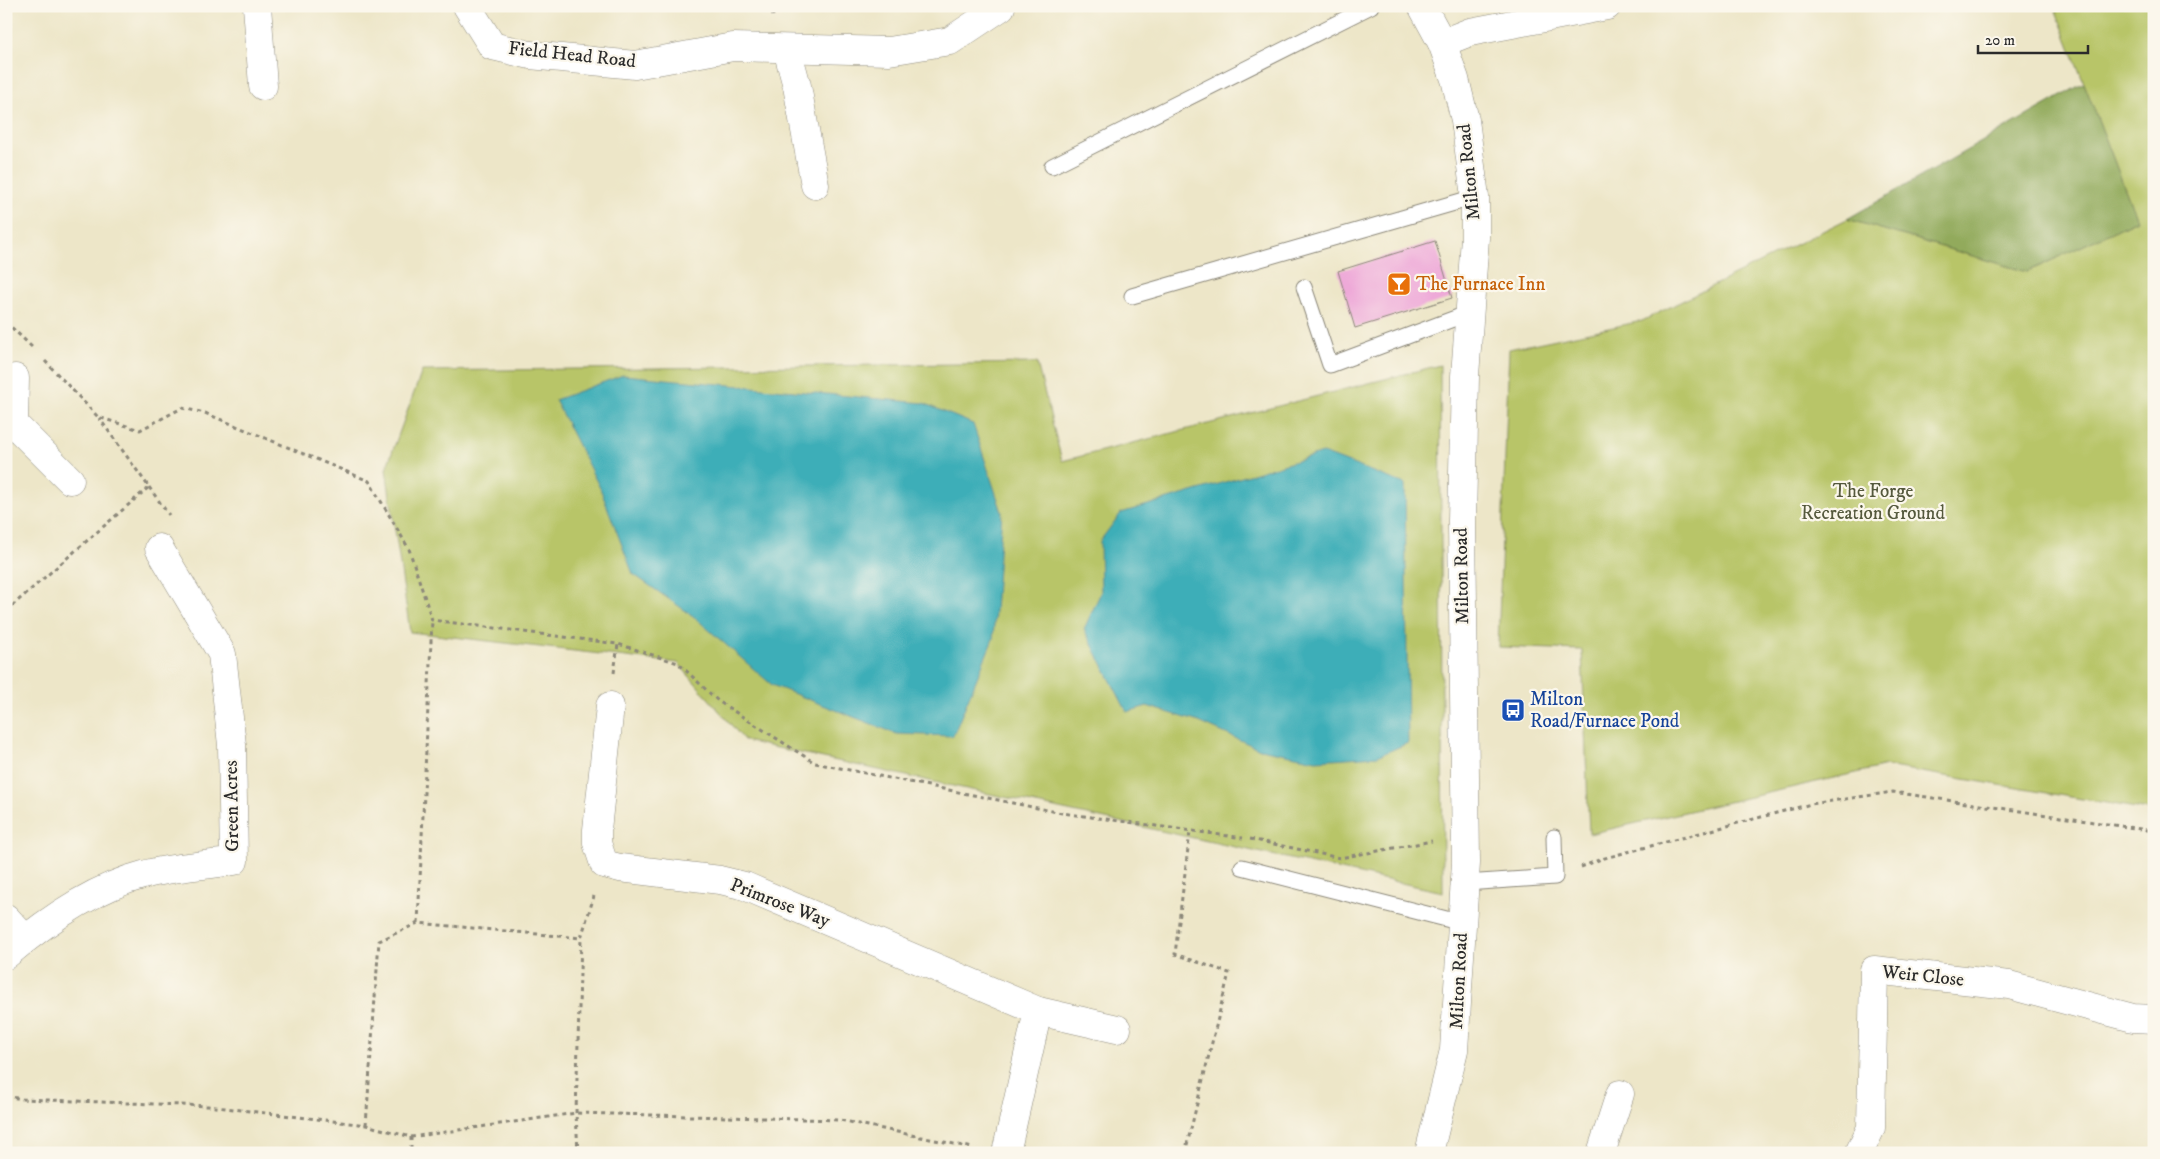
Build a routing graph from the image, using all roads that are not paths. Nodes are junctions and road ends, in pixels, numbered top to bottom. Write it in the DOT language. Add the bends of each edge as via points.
graph roads {
  1 [pos="257,6"];
  2 [pos="466,6"];
  3 [pos="1371,6"];
  4 [pos="1422,6"];
  5 [pos="1606,6"];
  6 [pos="1001,7"];
  7 [pos="1442,43"];
  8 [pos="787,49"];
  9 [pos="263,86"];
  10 [pos="1052,166"];
  11 [pos="815,185"];
  12 [pos="1475,197"];
  13 [pos="1304,287"];
  14 [pos="1132,296"];
  15 [pos="1470,313"];
  16 [pos="15,378"];
  17 [pos="10,427"];
  18 [pos="70,480"];
  19 [pos="159,548"];
  20 [pos="610,706"];
  21 [pos="1554,837"];
  22 [pos="1242,867"];
  23 [pos="1465,883"];
  24 [pos="6,918"];
  25 [pos="1462,923"];
  26 [pos="16,947"];
  27 [pos="1038,1011"];
  28 [pos="2154,1019"];
  29 [pos="1117,1029"];
  30 [pos="1620,1094"];
  31 [pos="1006,1153"];
  32 [pos="1430,1153"];
  33 [pos="1601,1153"];
  34 [pos="1859,1153"];
  1 -- 9 [label="street"];
  2 -- 8 [label="street, Field Head Road" via="492,46 530,55 635,65 732,47"];
  3 -- 10 [label="lane"];
  4 -- 7 [label="street, Milton Road"];
  5 -- 7 [label="street" via="1470,32"];
  6 -- 8 [label="street, Field Head Road" via="950,41 889,51"];
  7 -- 12 [label="street, Milton Road" via="1465,120"];
  8 -- 11 [label="street" via="798,86"];
  12 -- 14 [label="lane"];
  12 -- 15 [label="street, Milton Road"];
  13 -- 15 [label="lane" via="1330,365"];
  15 -- 23 [label="street, Milton Road" via="1465,376 1462,522"];
  16 -- 17 [label="street"];
  17 -- 18 [label="street"];
  19 -- 26 [label="street, Green Acres" via="222,654 232,746 234,861 143,875 87,897"];
  20 -- 27 [label="street, Primrose Way" via="598,830 604,864 745,886"];
  21 -- 23 [label="lane" via="1555,877"];
  22 -- 25 [label="lane"];
  23 -- 25 [label="street, Milton Road"];
  24 -- 26 [label="street"];
  25 -- 32 [label="street, Milton Road" via="1454,1050"];
  27 -- 29 [label="street, Primrose Way"];
  27 -- 31 [label="street"];
  28 -- 34 [label="street, Weir Close" via="2133,1018 2009,985 1874,970 1871,1128"];
  30 -- 33 [label="street"];
}
